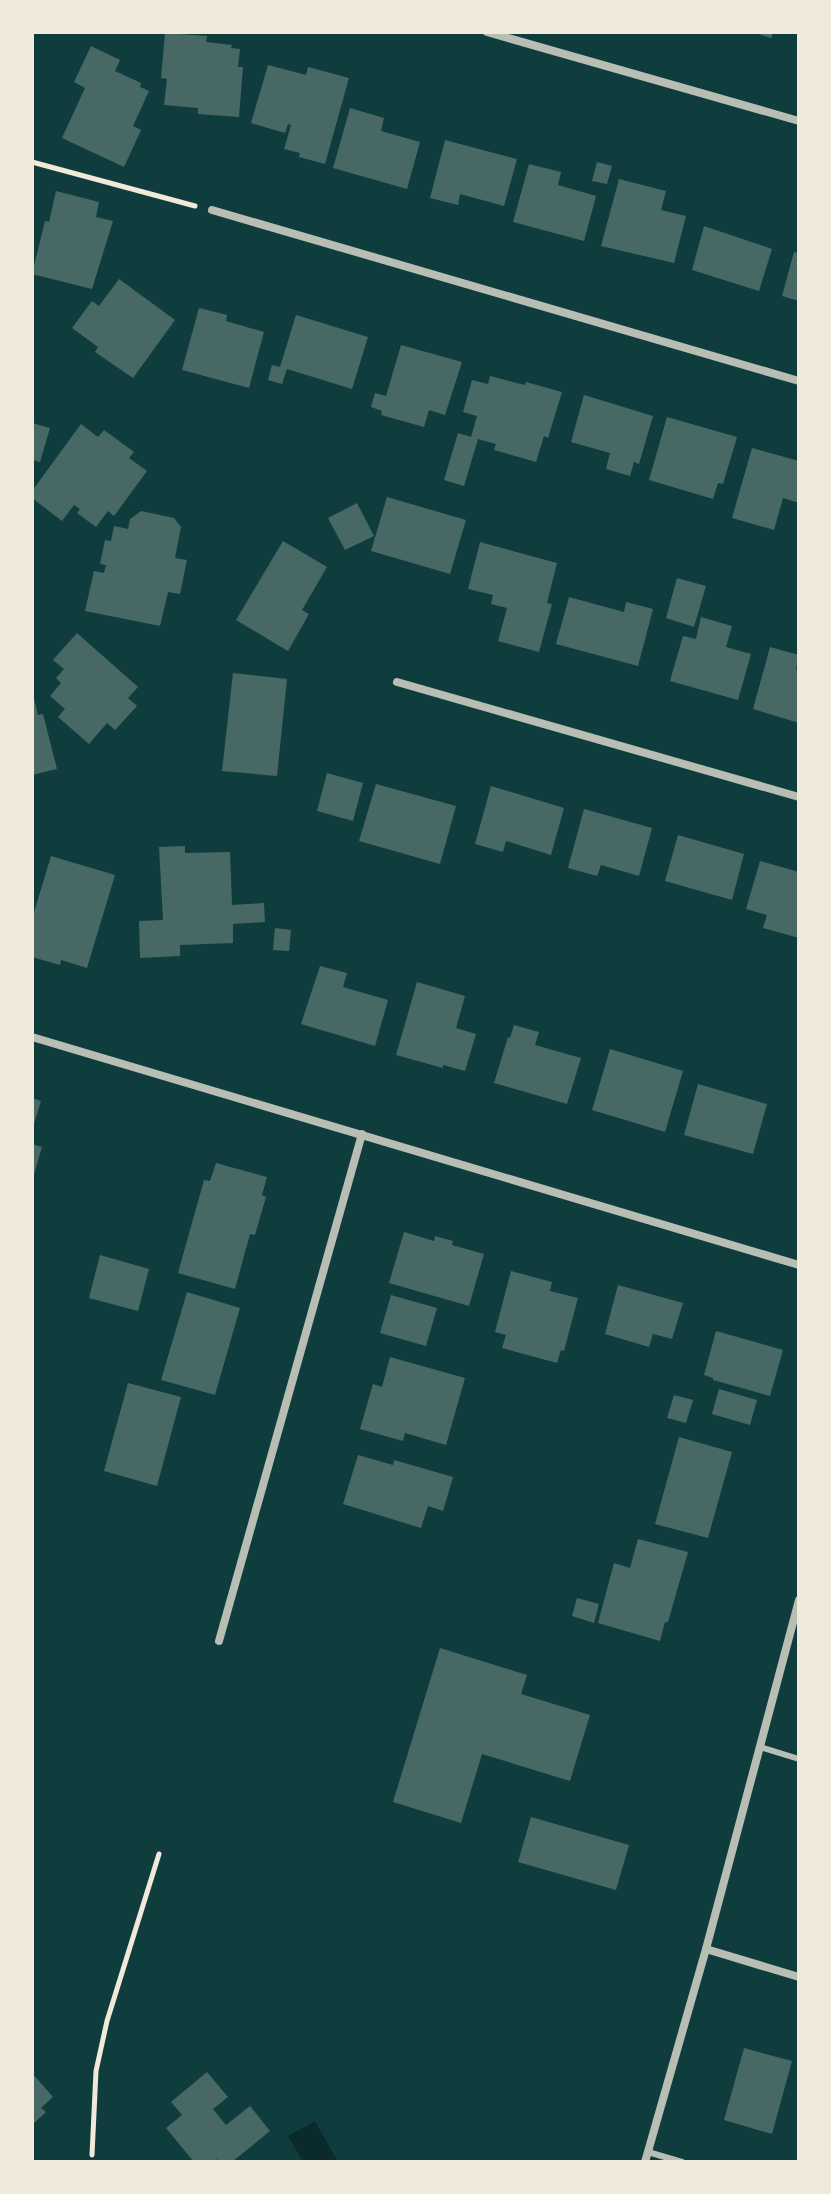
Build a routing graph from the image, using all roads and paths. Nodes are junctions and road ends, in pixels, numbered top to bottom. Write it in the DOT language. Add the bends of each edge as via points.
graph roads {
  1 [pos="487,32"];
  2 [pos="520,36"];
  3 [pos="799,121"];
  4 [pos="32,162"];
  5 [pos="212,210"];
  6 [pos="799,381"];
  7 [pos="397,682"];
  8 [pos="799,797"];
  9 [pos="32,1037"];
  10 [pos="362,1134"];
  11 [pos="799,1265"];
  12 [pos="799,1600"];
  13 [pos="219,1641"];
  14 [pos="760,1747"];
  15 [pos="799,1759"];
  16 [pos="159,1854"];
  17 [pos="706,1949"];
  18 [pos="799,1977"];
  19 [pos="92,2155"];
  20 [pos="647,2157"];
  21 [pos="682,2162"];
  1 -- 2 [label="street"];
  2 -- 3 [label="street"];
  4 -- 5 [label="path"];
  5 -- 6 [label="street"];
  7 -- 8 [label="street"];
  9 -- 10 [label="street"];
  10 -- 11 [label="street"];
  10 -- 13 [label="street"];
  12 -- 14 [label="street"];
  14 -- 15 [label="lane"];
  14 -- 17 [label="street"];
  16 -- 19 [label="path" via="107,2021 96,2071"];
  17 -- 18 [label="street"];
  17 -- 20 [label="street"];
  20 -- 21 [label="lane"];
}
